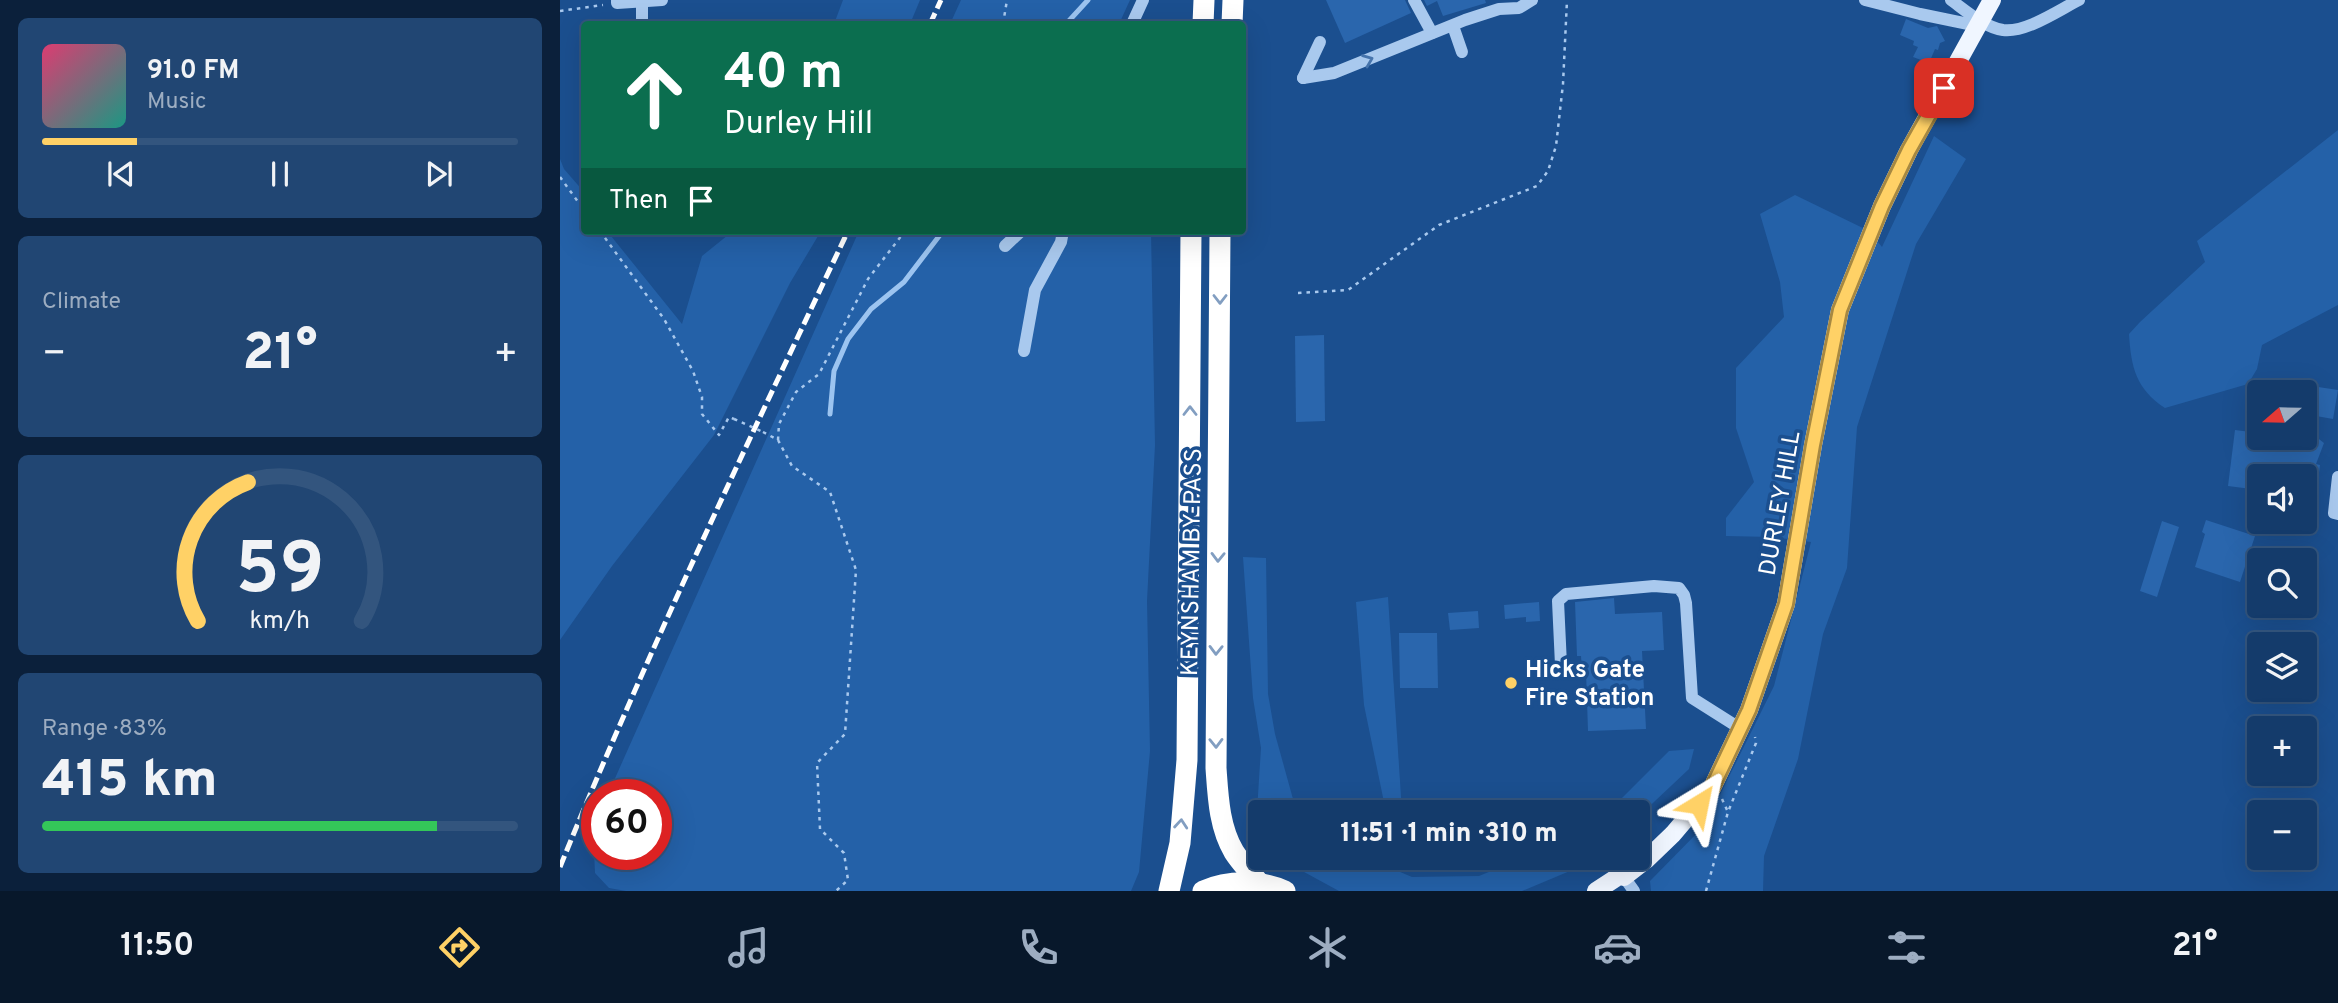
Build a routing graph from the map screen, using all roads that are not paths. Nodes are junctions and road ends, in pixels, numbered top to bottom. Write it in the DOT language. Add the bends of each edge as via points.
graph roads {
  1 [pos="662,0"];
  2 [pos="1143,0"];
  3 [pos="1204,0"];
  4 [pos="1233,0"];
  5 [pos="1414,0"];
  6 [pos="1532,0"];
  7 [pos="1865,0"];
  8 [pos="1951,0"];
  9 [pos="1992,0"];
  10 [pos="2079,0"];
  11 [pos="617,2"];
  12 [pos="642,2"];
  13 [pos="642,21"];
  14 [pos="1133,21"];
  15 [pos="1203,21"];
  16 [pos="1232,21"];
  17 [pos="1980,24"];
  18 [pos="1453,26"];
  19 [pos="1432,33"];
  20 [pos="1320,42"];
  21 [pos="1462,51"];
  22 [pos="1017,235"];
  23 [pos="1062,235"];
  24 [pos="1191,235"];
  25 [pos="1220,235"];
  26 [pos="1005,246"];
  27 [pos="1024,351"];
  28 [pos="2338,477"];
  29 [pos="2338,514"];
  30 [pos="1561,665"];
  31 [pos="1741,729"];
  32 [pos="1259,883"];
  33 [pos="1626,886"];
  34 [pos="1169,891"];
  35 [pos="1203,891"];
  36 [pos="1285,891"];
  37 [pos="1596,891"];
  1 -- 12 [label="street"];
  2 -- 14 [label="street"];
  3 -- 15 [label="highway"];
  4 -- 16 [label="highway"];
  5 -- 19 [label="street"];
  6 -- 18 [label="street" via="1519,8 1476,16"];
  7 -- 17 [label="street"];
  8 -- 17 [label="street"];
  9 -- 17 [label="main road, DURLEY HILL"];
  10 -- 17 [label="street" via="2032,25 2004,30"];
  11 -- 12 [label="street"];
  12 -- 13 [label="street"];
  17 -- 31 [label="main road, DURLEY HILL" via="1892,184 1840,310 1786,604"];
  18 -- 19 [label="street"];
  18 -- 21 [label="street"];
  20 -- 19 [label="street, one-way" via="1303,78 1334,73"];
  22 -- 26 [label="street"];
  23 -- 27 [label="street" via="1035,290"];
  34 -- 24 [label="highway, KEYNSHAM BY-PASS, one-way" via="1180,844 1187,760"];
  25 -- 32 [label="highway, KEYNSHAM BY-PASS, one-way" via="1216,768 1223,824 1233,850"];
  28 -- 29 [label="street" via="2334,513"];
  30 -- 31 [label="street" via="1558,601 1566,593 1679,588 1686,603 1692,698"];
  31 -- 33 [label="main road, DURLEY HILL" via="1712,788"];
  32 -- 35 [label="highway"];
  32 -- 36 [label="highway"];
  33 -- 37 [label="main road, DURLEY HILL" via="1619,876"];
}
